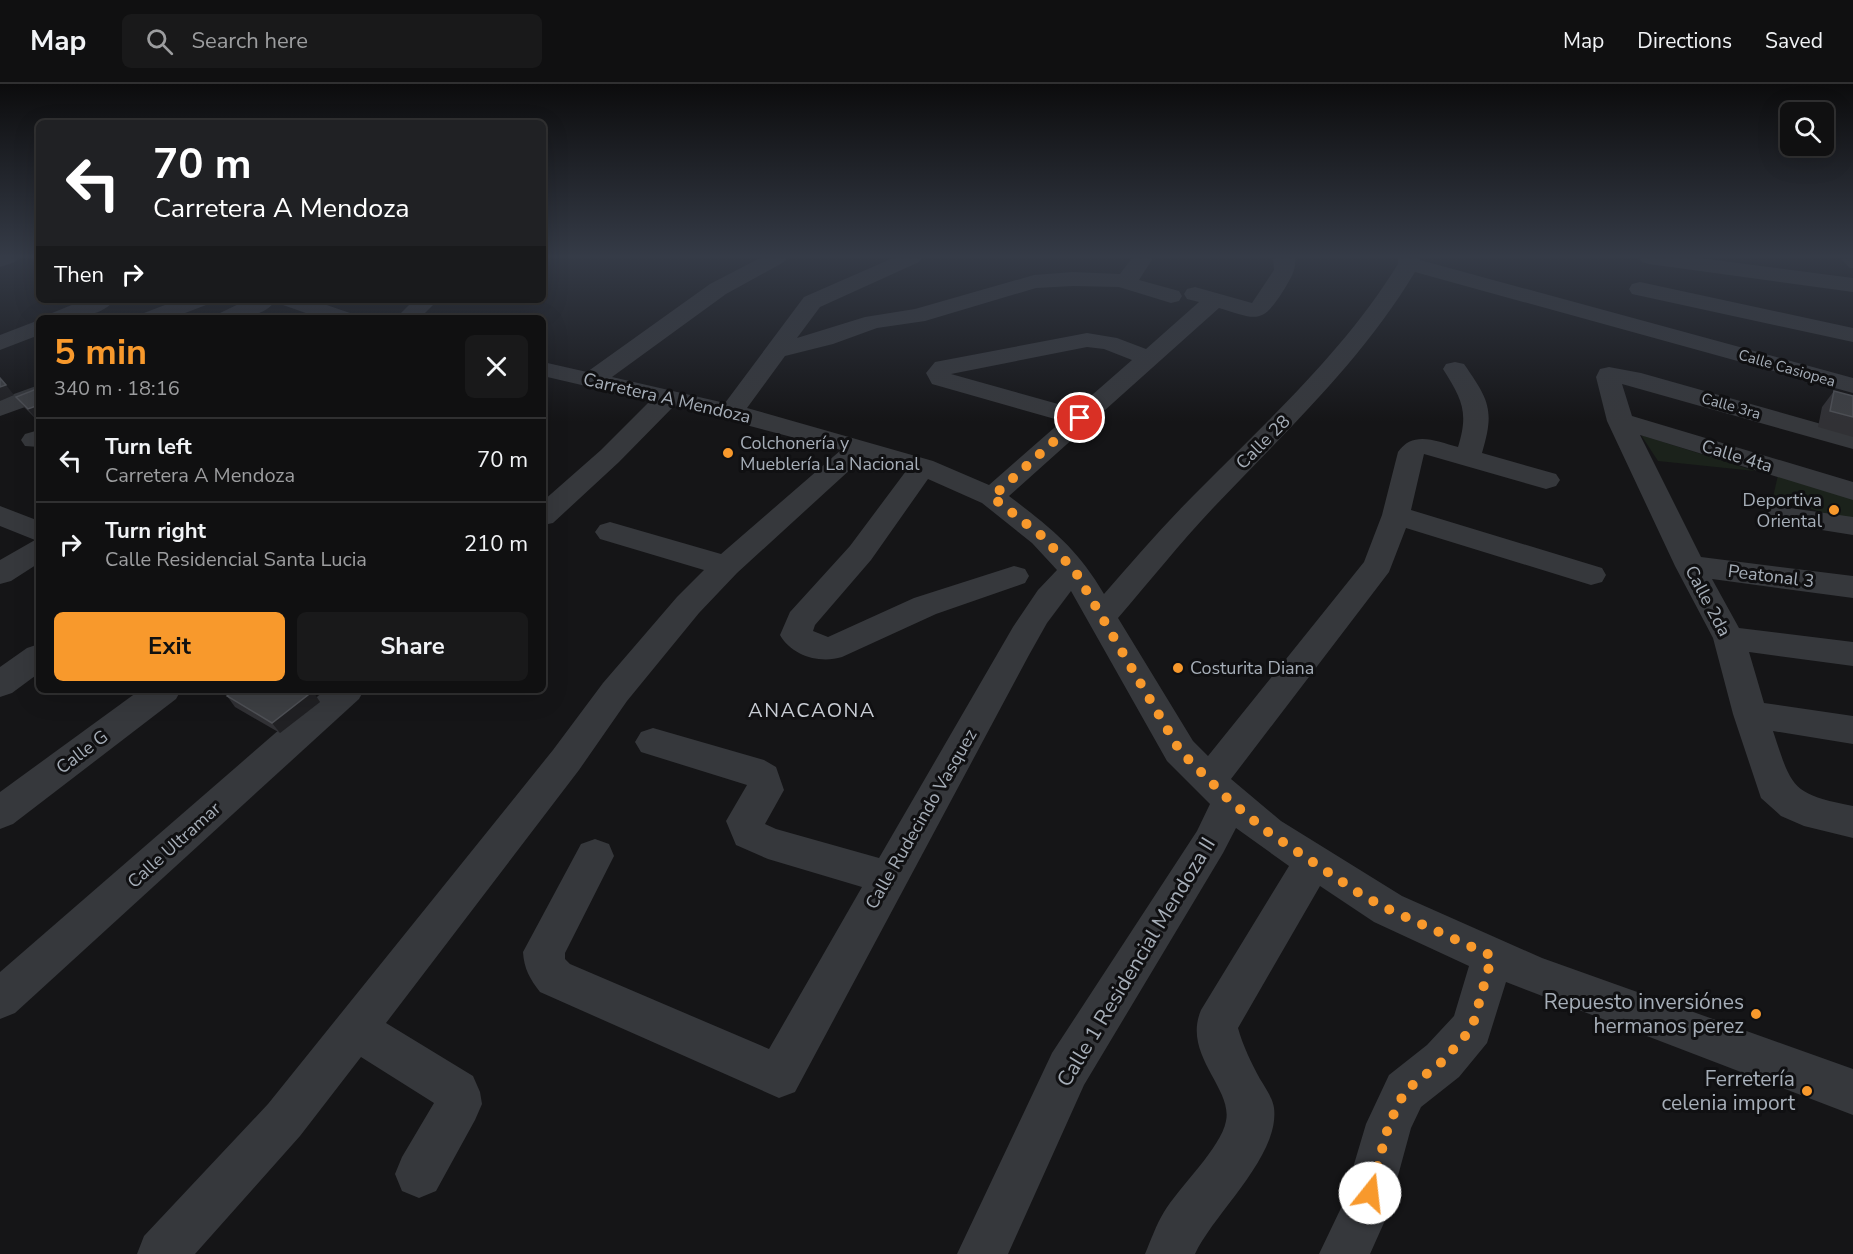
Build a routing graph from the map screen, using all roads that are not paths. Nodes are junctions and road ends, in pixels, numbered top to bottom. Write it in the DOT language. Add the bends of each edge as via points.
graph roads {
  1 [pos="686,313"];
  2 [pos="804,313"];
  3 [pos="928,313"];
  4 [pos="1200,313"];
  5 [pos="1378,313"];
  6 [pos="1590,313"];
  7 [pos="1631,313"];
  8 [pos="1747,313"];
  9 [pos="1627,323"];
  10 [pos="36,328"];
  11 [pos="1853,336"];
  12 [pos="0,343"];
  13 [pos="778,350"];
  14 [pos="1148,358"];
  15 [pos="1455,369"];
  16 [pos="546,370"];
  17 [pos="1609,374"];
  18 [pos="592,380"];
  19 [pos="1853,386"];
  20 [pos="36,394"];
  21 [pos="668,398"];
  22 [pos="0,408"];
  23 [pos="731,412"];
  24 [pos="1080,418"];
  25 [pos="1620,421"];
  26 [pos="1853,441"];
  27 [pos="860,447"];
  28 [pos="1468,457"];
  29 [pos="924,467"];
  30 [pos="1546,480"];
  31 [pos="1853,492"];
  32 [pos="992,497"];
  33 [pos="546,513"];
  34 [pos="0,515"];
  35 [pos="1396,515"];
  36 [pos="1776,515"];
  37 [pos="1853,526"];
  38 [pos="36,531"];
  39 [pos="610,532"];
  40 [pos="36,551"];
  41 [pos="726,566"];
  42 [pos="1690,566"];
  43 [pos="1075,571"];
  44 [pos="0,574"];
  45 [pos="1591,575"];
  46 [pos="1014,576"];
  47 [pos="1853,587"];
  48 [pos="1103,615"];
  49 [pos="1729,638"];
  50 [pos="1853,654"];
  51 [pos="36,658"];
  52 [pos="0,684"];
  53 [pos="160,693"];
  54 [pos="345,693"];
  55 [pos="1750,714"];
  56 [pos="1853,730"];
  57 [pos="653,742"];
  58 [pos="1219,791"];
  59 [pos="0,813"];
  60 [pos="1853,822"];
  61 [pos="595,856"];
  62 [pos="1313,862"];
  63 [pos="887,877"];
  64 [pos="1492,956"];
  65 [pos="0,999"];
  66 [pos="356,1029"];
  67 [pos="1853,1092"];
  68 [pos="419,1174"];
  69 [pos="162,1254"];
  70 [pos="982,1254"];
  71 [pos="1170,1254"];
  72 [pos="1344,1254"];
  1 -- 18 [label="street"];
  2 -- 13 [label="street"];
  3 -- 13 [label="street" via="873,322"];
  4 -- 14 [label="street"];
  5 -- 48 [label="street, Calle 28" via="1308,396 1201,504"];
  6 -- 9 [label="street, Calle Casiopea"];
  7 -- 9 [label="street"];
  8 -- 11 [label="street"];
  9 -- 19 [label="street, Calle Casiopea"];
  10 -- 12 [label="street"];
  13 -- 23 [label="street"];
  14 -- 24 [label="street"];
  14 -- 24 [label="street" via="1109,343 1087,340 944,367 938,373 950,382"];
  15 -- 28 [label="street" via="1474,397 1479,421"];
  16 -- 18 [label="street, Carretera A Mendoza"];
  17 -- 25 [label="street, Calle 2da"];
  17 -- 26 [label="street, Calle 3ra"];
  18 -- 21 [label="street, Carretera A Mendoza"];
  20 -- 22 [label="street"];
  21 -- 23 [label="street, Carretera A Mendoza"];
  21 -- 33 [label="street"];
  23 -- 27 [label="street, Carretera A Mendoza"];
  24 -- 32 [label="street"];
  25 -- 31 [label="street, Calle 4ta"];
  25 -- 42 [label="street, Calle 2da"];
  27 -- 29 [label="street, Carretera A Mendoza"];
  27 -- 41 [label="street"];
  28 -- 30 [label="street"];
  28 -- 35 [label="street, Calle 1 Residencial Mendoza II" via="1418,446 1412,452"];
  29 -- 32 [label="street, Carretera A Mendoza"];
  29 -- 46 [label="street" via="867,546 798,622 796,635 810,645 831,649 925,606"];
  32 -- 43 [label="street, Carretera A Mendoza" via="1042,536"];
  34 -- 38 [label="street"];
  35 -- 45 [label="street"];
  35 -- 58 [label="street, Calle 1 Residencial Mendoza II" via="1378,565"];
  36 -- 37 [label="street"];
  39 -- 41 [label="street"];
  40 -- 44 [label="street"];
  41 -- 66 [label="street" via="615,692"];
  42 -- 47 [label="street, Peatonal 3"];
  42 -- 49 [label="street, Calle 2da"];
  43 -- 48 [label="street, Carretera A Mendoza"];
  43 -- 63 [label="street, Calle Rudecindo Vasquez" via="1047,599"];
  48 -- 58 [label="street, Carretera A Mendoza" via="1180,751"];
  49 -- 50 [label="street"];
  49 -- 55 [label="street, Calle 2da"];
  51 -- 52 [label="street"];
  53 -- 59 [label="street, Calle G"];
  54 -- 65 [label="street, Calle Ultramar"];
  55 -- 56 [label="street"];
  55 -- 60 [label="street, Calle 2da" via="1774,787 1794,805 1817,815"];
  57 -- 63 [label="street" via="751,770 763,777 766,790 745,821 749,834"];
  58 -- 62 [label="street, Carretera A Mendoza" via="1268,832"];
  58 -- 70 [label="street, Calle 1 Residencial Mendoza II" via="1210,842 1068,1069"];
  61 -- 63 [label="street, Calle Rudecindo Vasquez" via="544,952 544,966 555,978 778,1076"];
  62 -- 64 [label="street, Carretera A Mendoza" via="1388,909"];
  62 -- 71 [label="street" via="1216,1025 1224,1053 1251,1108 1248,1131 1181,1230"];
  64 -- 67 [label="street, Carretera A Mendoza"];
  64 -- 72 [label="street" via="1472,1028 1443,1061 1405,1091 1389,1124 1363,1216"];
  66 -- 68 [label="street" via="457,1092 459,1104"];
  66 -- 69 [label="street" via="284,1120"];
}
